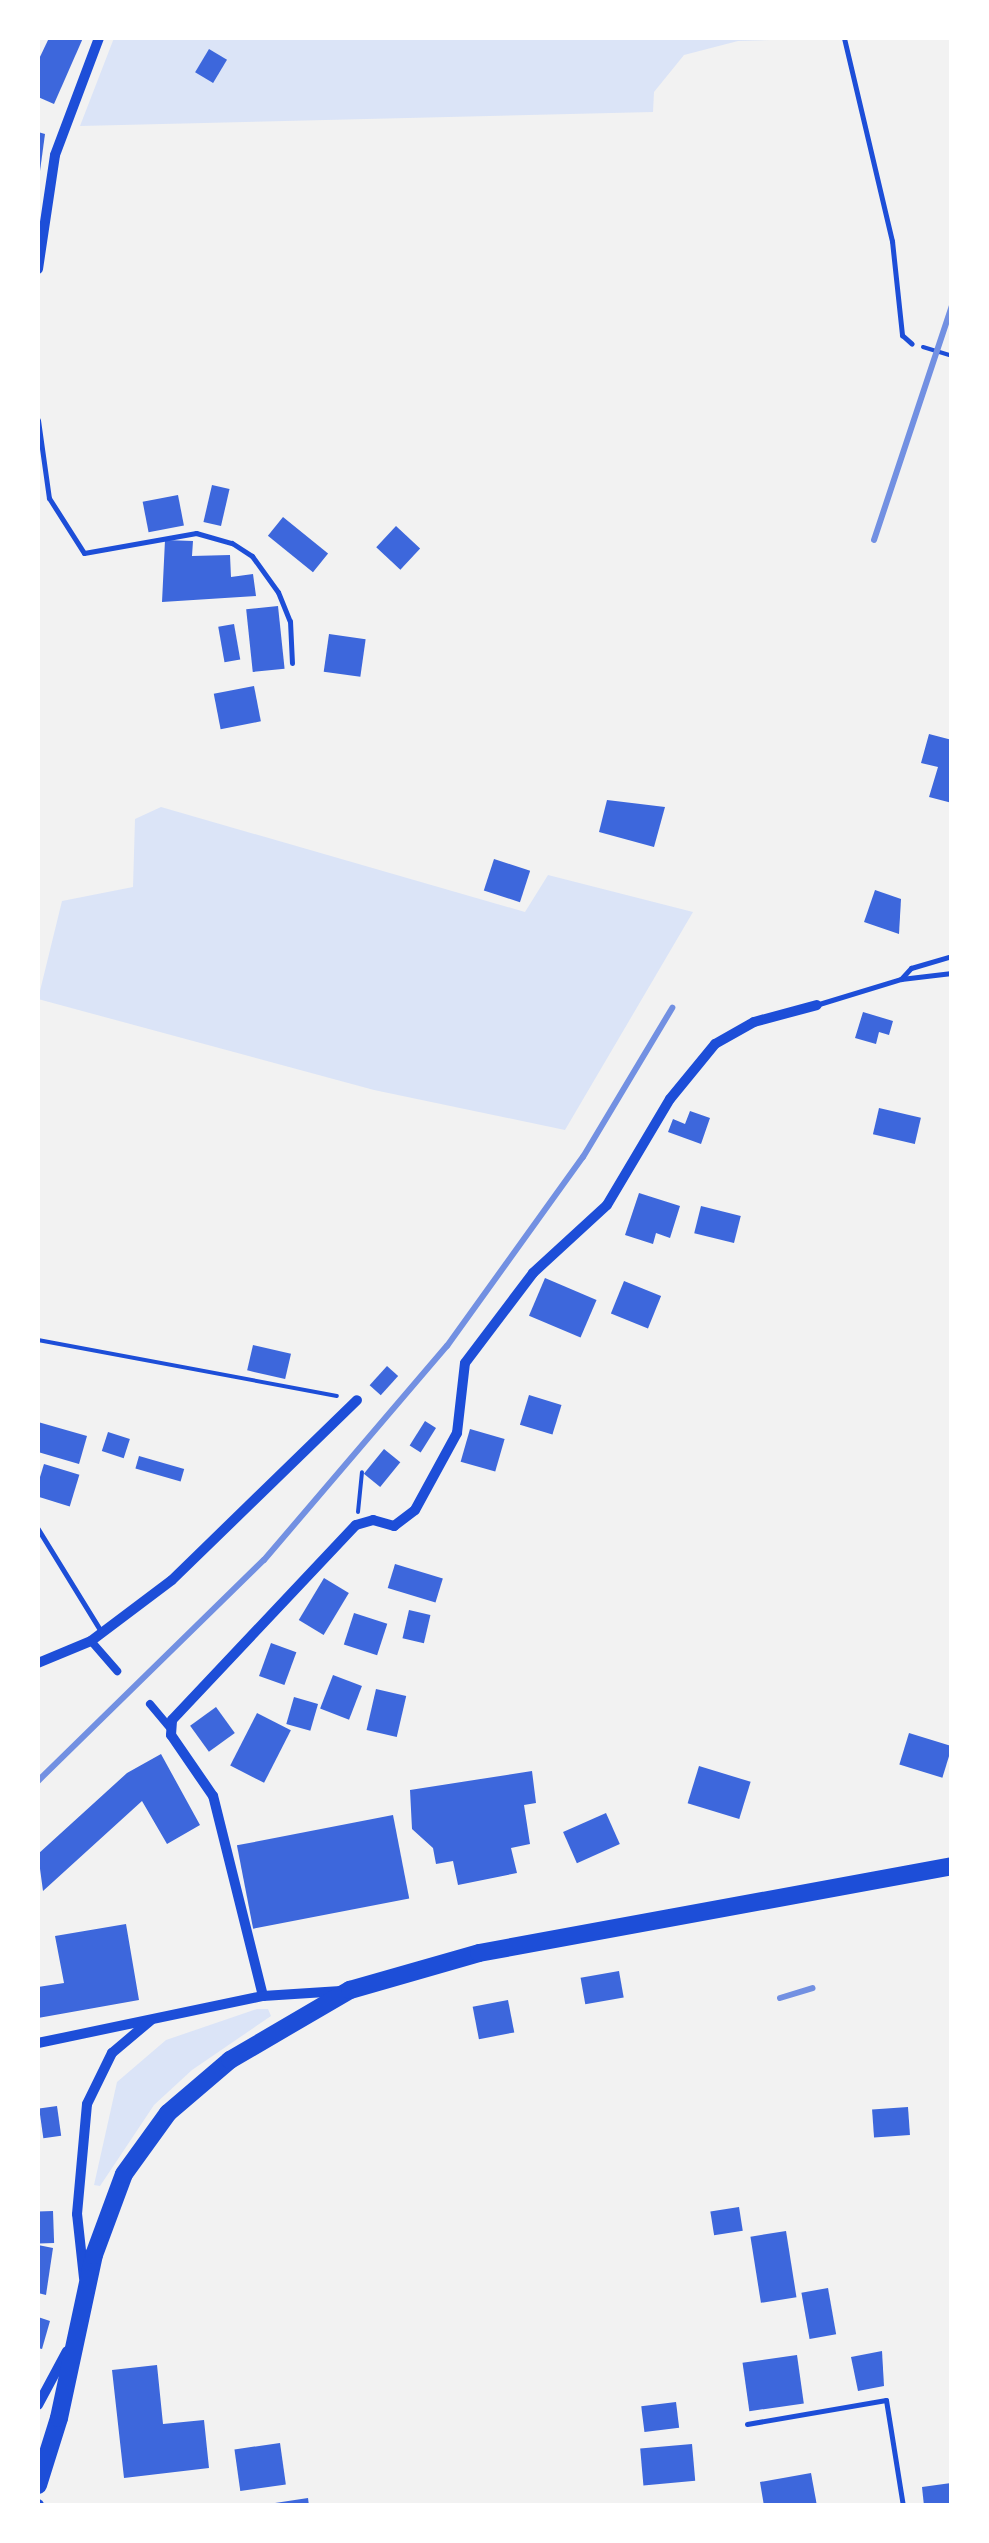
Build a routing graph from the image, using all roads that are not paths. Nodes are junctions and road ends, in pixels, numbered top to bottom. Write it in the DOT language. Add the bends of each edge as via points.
graph roads {
  1 [pos="98,38"];
  2 [pos="844,38"];
  3 [pos="38,270"];
  4 [pos="912,344"];
  5 [pos="38,420"];
  6 [pos="292,662"];
  7 [pos="952,956"];
  8 [pos="952,973"];
  9 [pos="901,979"];
  10 [pos="817,1004"];
  11 [pos="358,1400"];
  12 [pos="38,1529"];
  13 [pos="102,1633"];
  14 [pos="91,1641"];
  15 [pos="38,1663"];
  16 [pos="117,1670"];
  17 [pos="150,1704"];
  18 [pos="169,1726"];
  19 [pos="952,1866"];
  20 [pos="350,1990"];
  21 [pos="263,1996"];
  22 [pos="152,2020"];
  23 [pos="38,2044"];
  24 [pos="86,2286"];
  25 [pos="76,2332"];
  26 [pos="38,2405"];
  27 [pos="747,2424"];
  28 [pos="38,2485"];
  29 [pos="903,2506"];
  1 -- 3 [label="street" via="54,155"];
  2 -- 4 [label="lane" via="892,241 899,321"];
  5 -- 6 [label="lane" via="49,498 84,554 196,533 232,543 252,556 278,592 290,621"];
  7 -- 9 [label="lane" via="911,968"];
  8 -- 9 [label="lane"];
  9 -- 10 [label="lane"];
  10 -- 18 [label="street" via="754,1022 715,1044 670,1099 606,1205 533,1274 465,1363 457,1432 415,1510 394,1526 373,1520 356,1525"];
  11 -- 13 [label="street" via="172,1580"];
  12 -- 13 [label="lane"];
  13 -- 14 [label="street"];
  14 -- 15 [label="street"];
  14 -- 16 [label="street"];
  17 -- 18 [label="street"];
  18 -- 21 [label="street" via="213,1796"];
  19 -- 20 [label="main road" via="479,1953"];
  20 -- 21 [label="street"];
  20 -- 24 [label="main road" via="244,2051 168,2113 124,2174"];
  21 -- 22 [label="street"];
  22 -- 23 [label="street"];
  22 -- 24 [label="street" via="112,2053 87,2104 77,2214"];
  24 -- 25 [label="main road"];
  25 -- 26 [label="street"];
  25 -- 28 [label="main road"];
  27 -- 29 [label="lane" via="886,2400"];
}
